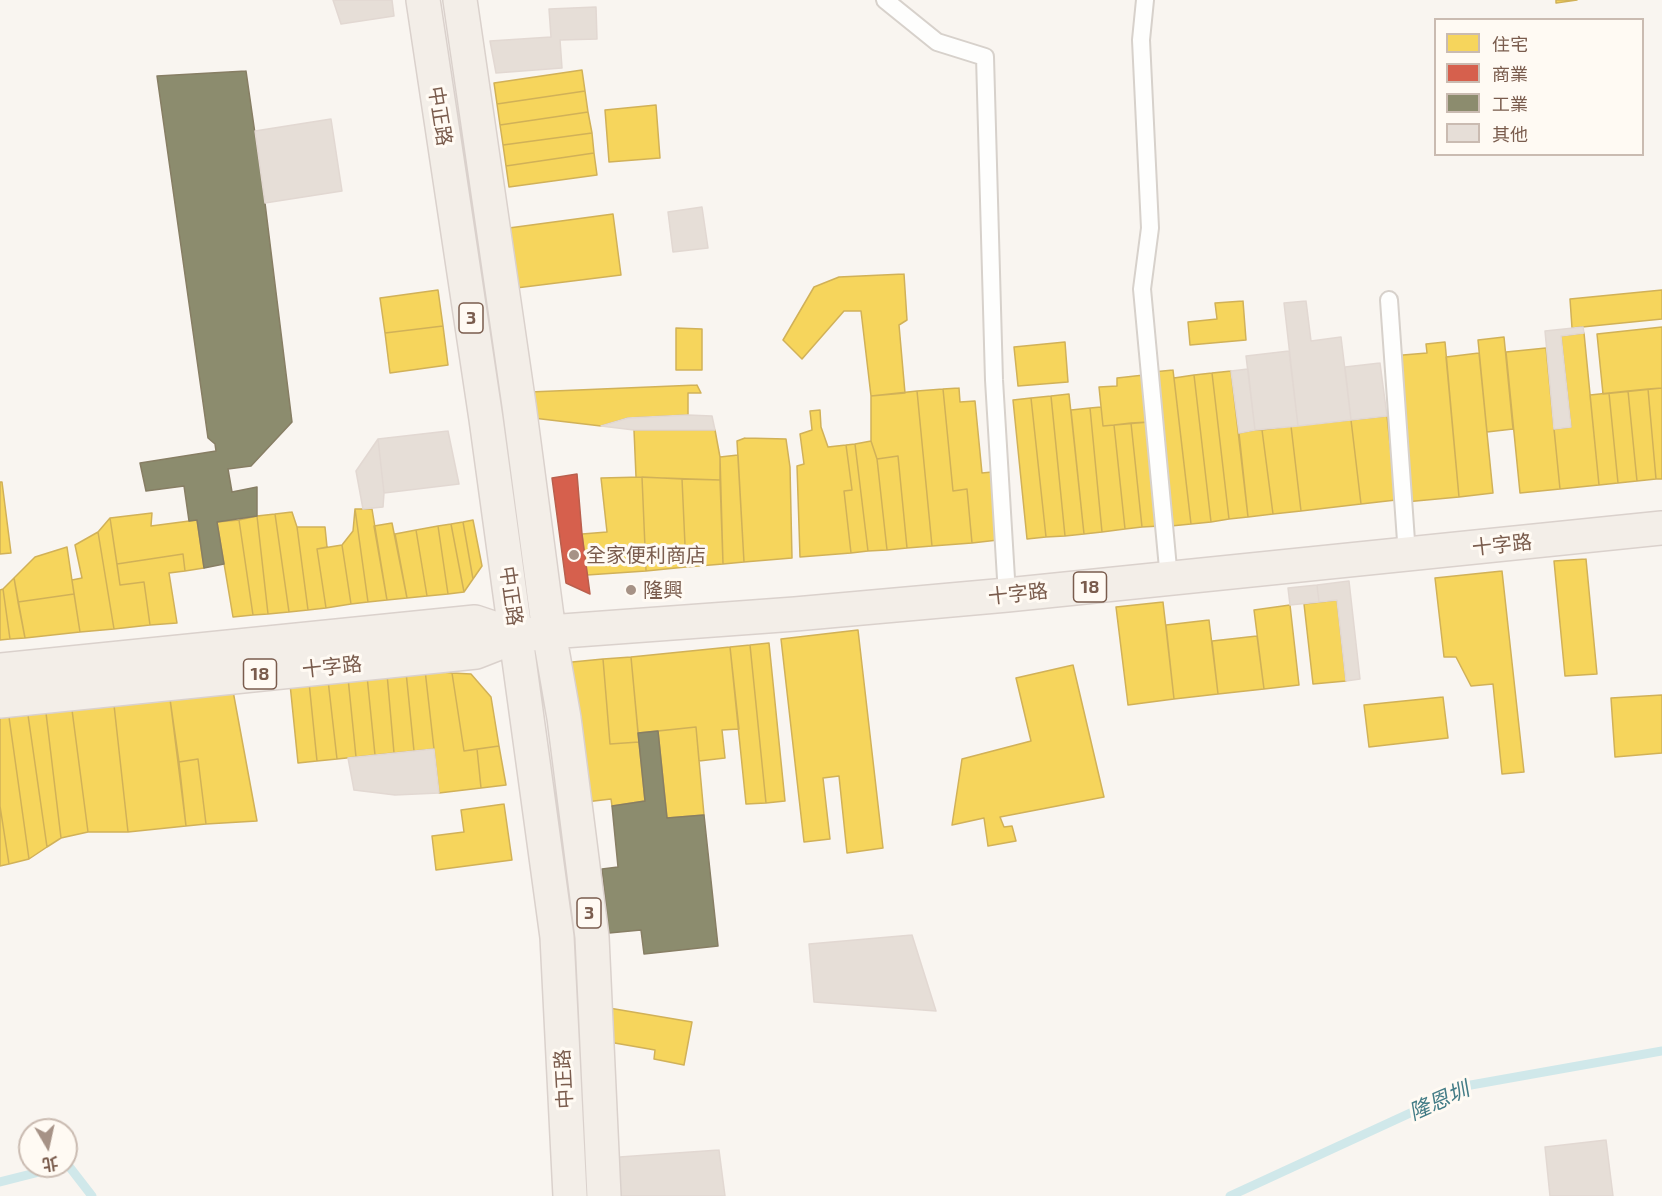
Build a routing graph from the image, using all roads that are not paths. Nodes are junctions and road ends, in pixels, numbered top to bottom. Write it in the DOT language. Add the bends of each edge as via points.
graph roads {
  1 [pos="423,0"];
  2 [pos="460,0"];
  3 [pos="885,0"];
  4 [pos="1145,0"];
  5 [pos="1389,300"];
  6 [pos="1662,528"];
  7 [pos="1407,555"];
  8 [pos="1169,579"];
  9 [pos="1007,595"];
  10 [pos="549,632"];
  11 [pos="517,636"];
  12 [pos="0,670"];
  13 [pos="0,701"];
  14 [pos="570,1196"];
  15 [pos="604,1196"];
  1 -- 11 [label="main road, 中正路 / 3"];
  2 -- 10 [label="main road, 中正路 / 3"];
  3 -- 9 [label="lane" via="937,42 985,57 994,380"];
  4 -- 8 [label="lane" via="1142,40 1150,228 1142,289"];
  5 -- 7 [label="lane"];
  6 -- 7 [label="main road, 十字路 / 18"];
  7 -- 8 [label="main road, 十字路 / 18"];
  8 -- 9 [label="main road, 十字路 / 18"];
  9 -- 10 [label="main road, 十字路 / 18"];
  10 -- 11 [label="main road, 十字路 / 18"];
  10 -- 15 [label="main road, 中正路 / 3" via="592,937"];
  11 -- 12 [label="main road, 十字路 / 18" via="475,622"];
  11 -- 13 [label="main road, 十字路 / 18" via="476,652"];
  11 -- 14 [label="main road, 中正路 / 3" via="557,937"];
}
